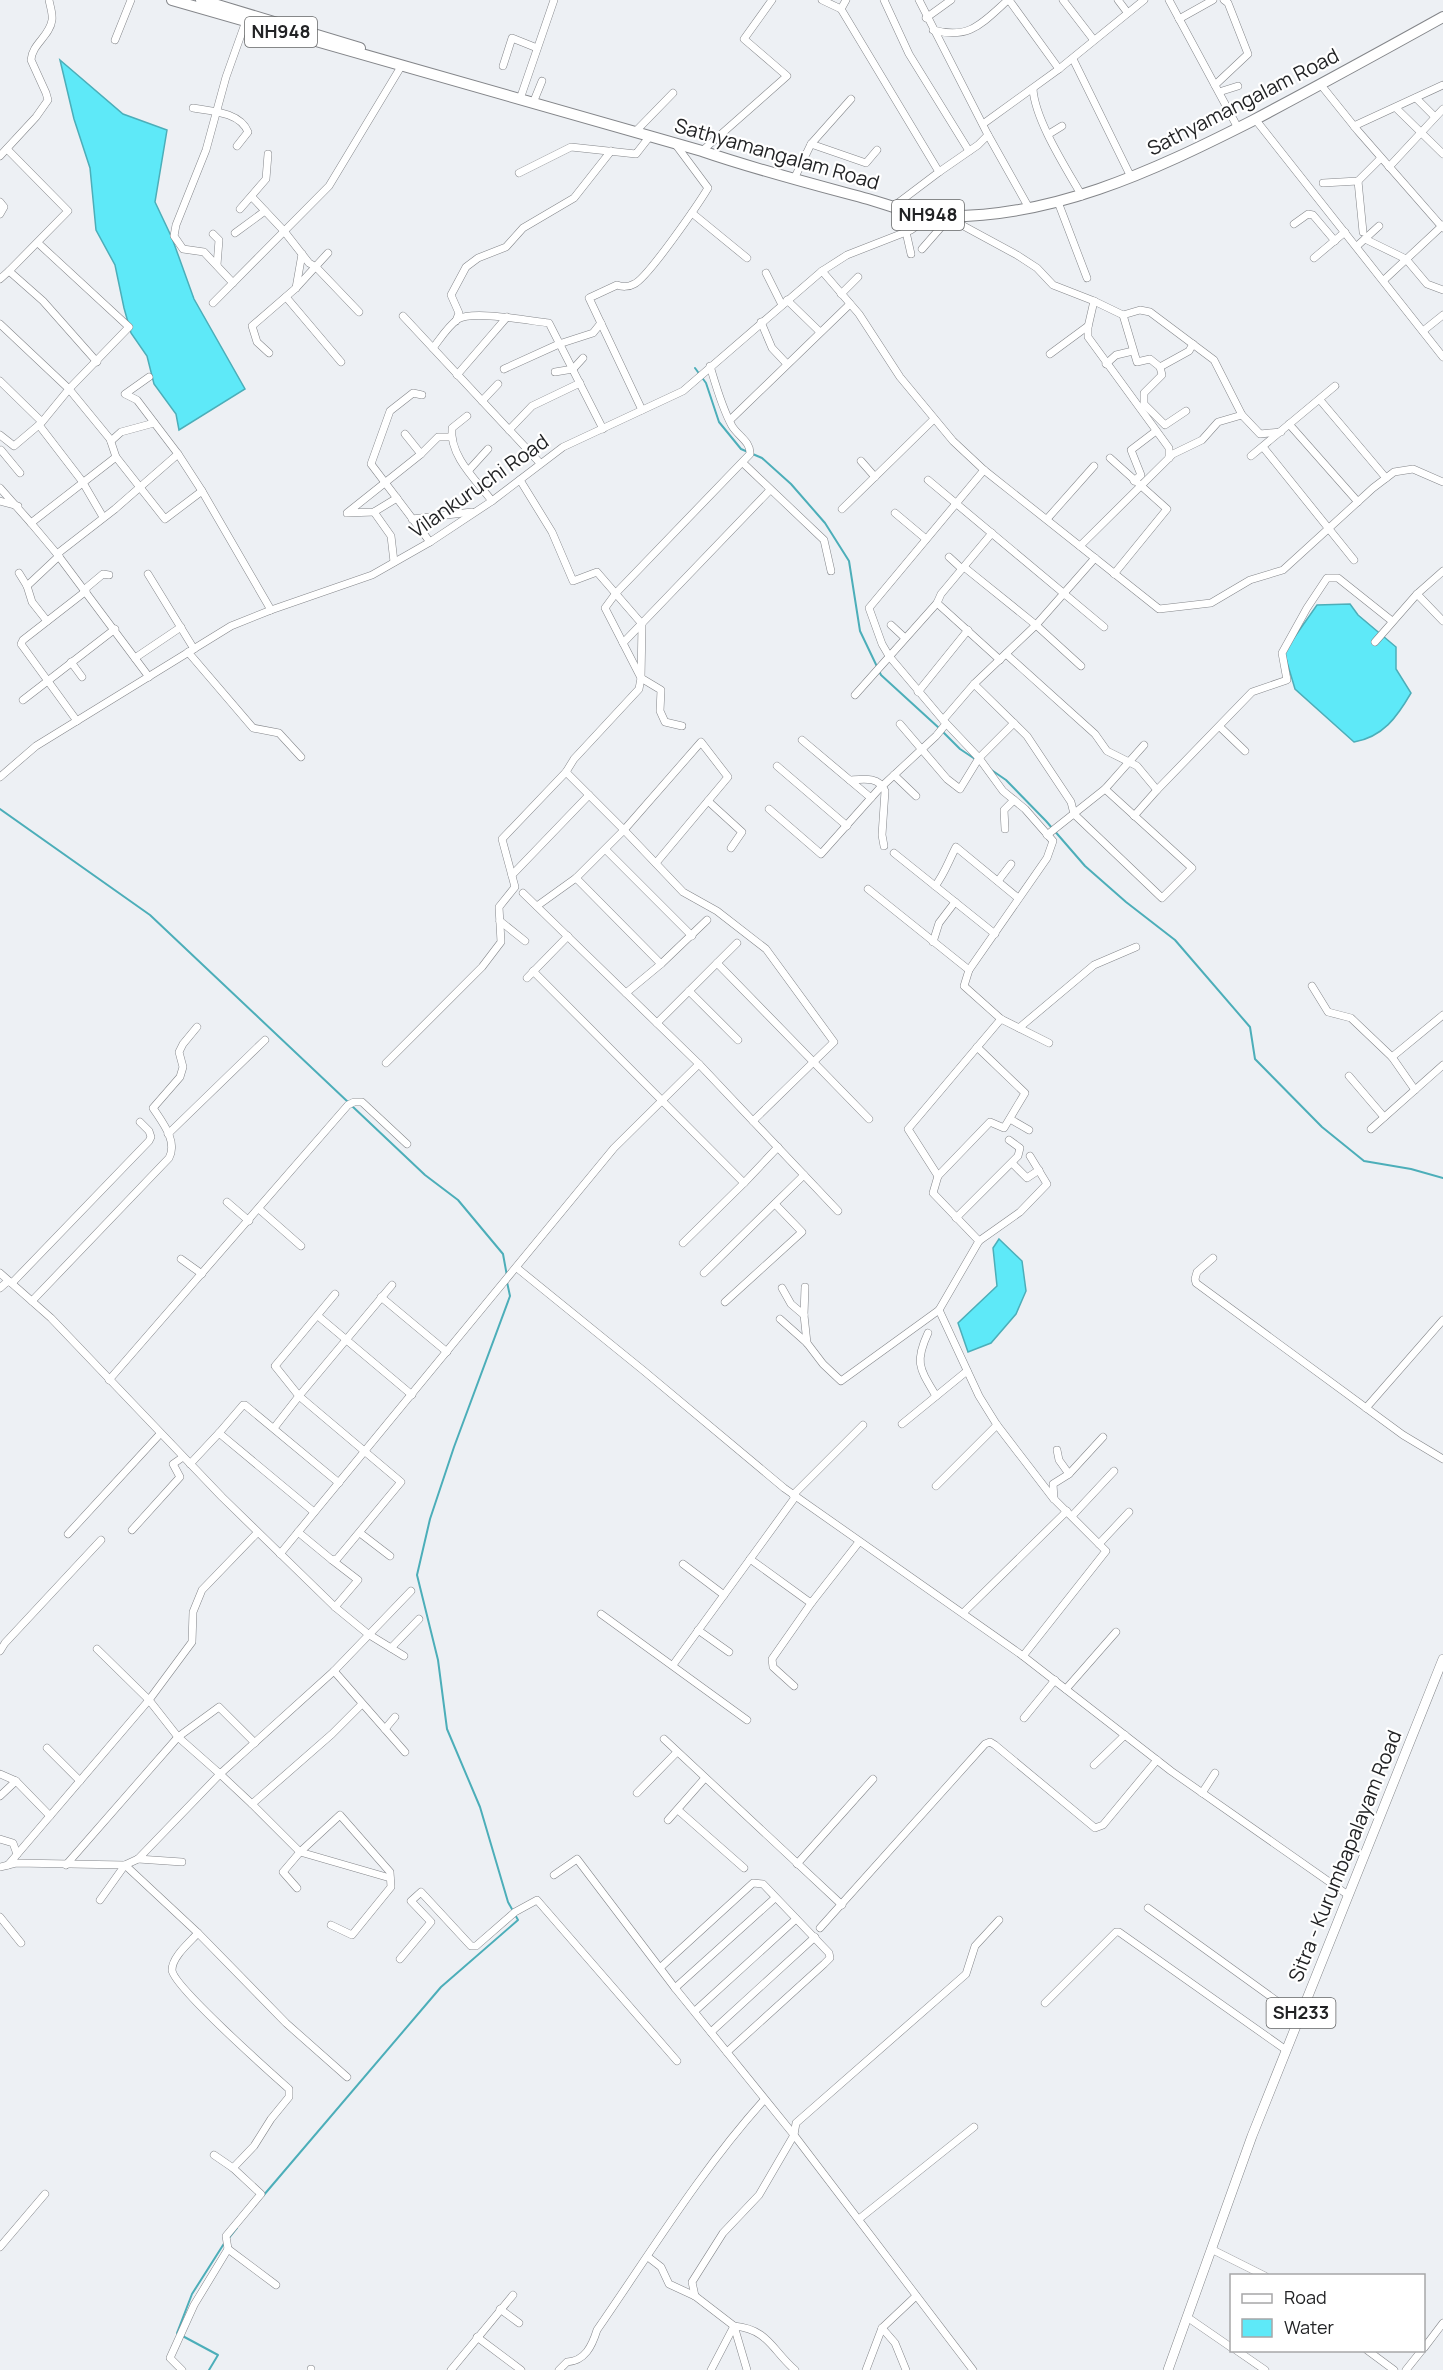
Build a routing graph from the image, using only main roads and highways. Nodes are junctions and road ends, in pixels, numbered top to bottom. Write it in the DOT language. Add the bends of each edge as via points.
graph roads {
  1 [pos="172,0"];
  2 [pos="201,0"];
  3 [pos="229,4"];
  4 [pos="1443,16"];
  5 [pos="390,61"];
  6 [pos="1443,1659"];
  7 [pos="1168,2370"];
  1 -- 5 [label="highway, Sathyamangalam Road / NH948"];
  2 -- 3 [label="highway, Sathyamangalam Road / NH948"];
  3 -- 5 [label="highway, Sathyamangalam Road / NH948"];
  4 -- 5 [label="highway, Sathyamangalam Road / NH948" via="1321,85 1177,159 1082,196 977,216 931,216"];
  6 -- 7 [label="main road, Sitra - Kurumbapalayam Road / SH233" via="1252,2136"];
}
